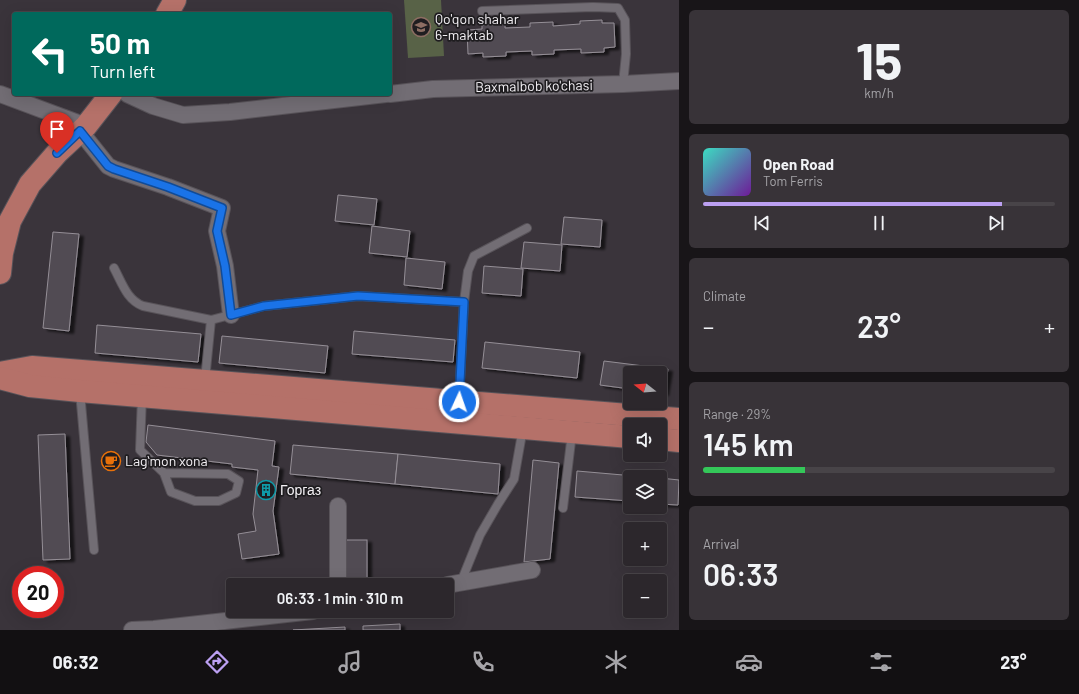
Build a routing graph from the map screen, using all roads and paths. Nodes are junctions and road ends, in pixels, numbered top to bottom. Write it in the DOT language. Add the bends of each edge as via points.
graph roads {
  1 [pos="175,0"];
  2 [pos="482,11"];
  3 [pos="168,12"];
  4 [pos="679,81"];
  5 [pos="623,84"];
  6 [pos="0,94"];
  7 [pos="392,94"];
  8 [pos="109,96"];
  9 [pos="131,96"];
  10 [pos="369,96"];
  11 [pos="83,129"];
  12 [pos="527,228"];
  13 [pos="114,268"];
  14 [pos="0,273"];
  15 [pos="464,302"];
  16 [pos="231,315"];
  17 [pos="211,320"];
  18 [pos="0,373"];
  19 [pos="0,378"];
  20 [pos="205,381"];
  21 [pos="80,391"];
  22 [pos="142,395"];
  23 [pos="459,402"];
  24 [pos="679,419"];
  25 [pos="523,428"];
  26 [pos="572,432"];
  27 [pos="623,436"];
  28 [pos="667,440"];
  29 [pos="679,441"];
  30 [pos="164,473"];
  31 [pos="338,506"];
  32 [pos="563,508"];
  33 [pos="94,550"];
  34 [pos="532,570"];
  35 [pos="338,578"];
  36 [pos="454,584"];
  37 [pos="251,618"];
  38 [pos="132,630"];
  1 -- 3 [label="main road"];
  2 -- 5 [label="lane" via="618,8 625,20 626,54"];
  4 -- 5 [label="street, Baxmalbob ko'chasi"];
  5 -- 7 [label="street, Baxmalbob ko'chasi" via="433,89"];
  6 -- 11 [label="street"];
  8 -- 11 [label="main road"];
  9 -- 10 [label="street" via="183,115"];
  11 -- 14 [label="main road" via="57,153 30,184 10,221"];
  11 -- 16 [label="street" via="108,166 222,208 217,231 225,266"];
  12 -- 15 [label="lane" via="474,256 468,271"];
  13 -- 17 [label="lane" via="130,298 136,303"];
  15 -- 16 [label="lane" via="358,296 264,306"];
  15 -- 23 [label="lane"];
  16 -- 17 [label="lane"];
  17 -- 20 [label="lane"];
  18 -- 20 [label="main road" via="32,368"];
  19 -- 21 [label="main road" via="30,386"];
  20 -- 23 [label="main road"];
  21 -- 22 [label="main road"];
  21 -- 33 [label="lane"];
  22 -- 25 [label="main road"];
  22 -- 30 [label="lane" via="140,450"];
  23 -- 24 [label="main road"];
  25 -- 26 [label="main road"];
  25 -- 36 [label="lane" via="514,479"];
  26 -- 27 [label="main road"];
  26 -- 32 [label="lane"];
  28 -- 29 [label="main road"];
  30 -- 30 [label="lane" via="171,492 194,502 219,501 236,493 239,482 228,474"];
  31 -- 35 [label="street"];
  34 -- 36 [label="street"];
  37 -- 38 [label="street"];
}
